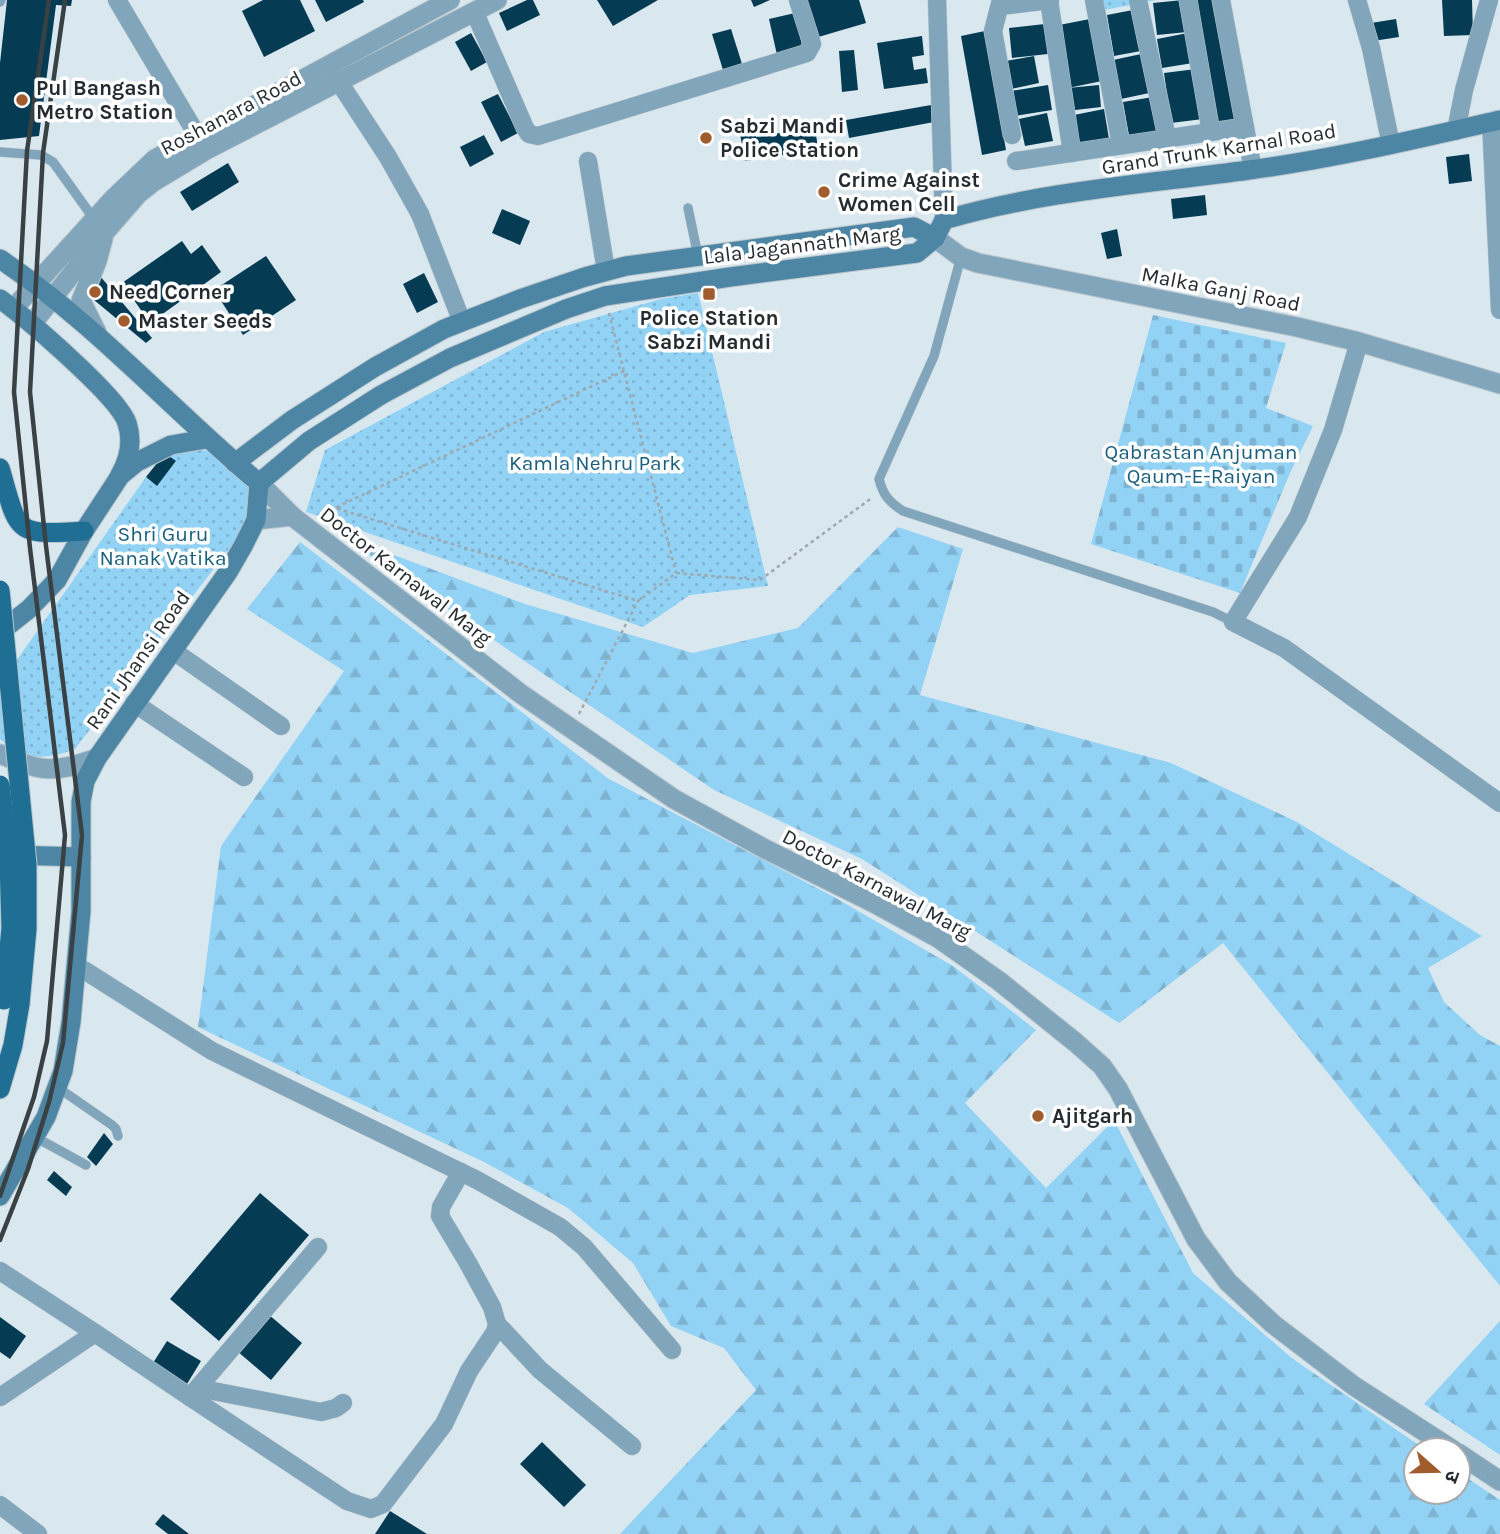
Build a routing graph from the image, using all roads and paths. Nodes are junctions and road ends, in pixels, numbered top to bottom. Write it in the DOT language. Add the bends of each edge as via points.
graph roads {
  1 [pos="117,0"];
  2 [pos="450,0"];
  3 [pos="497,0"];
  4 [pos="798,0"];
  5 [pos="937,0"];
  6 [pos="1050,0"];
  7 [pos="1094,0"];
  8 [pos="1138,0"];
  9 [pos="1188,0"];
  10 [pos="1221,0"];
  11 [pos="1357,0"];
  12 [pos="1489,0"];
  13 [pos="1001,3"];
  14 [pos="475,13"];
  15 [pos="339,82"];
  16 [pos="1495,121"];
  17 [pos="1244,127"];
  18 [pos="1455,131"];
  19 [pos="1211,132"];
  20 [pos="197,135"];
  21 [pos="1012,135"];
  22 [pos="1167,138"];
  23 [pos="1121,145"];
  24 [pos="1391,145"];
  25 [pos="0,152"];
  26 [pos="1072,153"];
  27 [pos="588,161"];
  28 [pos="1016,161"];
  29 [pos="1253,170"];
  30 [pos="688,208"];
  31 [pos="99,225"];
  32 [pos="939,229"];
  33 [pos="698,256"];
  34 [pos="961,257"];
  35 [pos="0,260"];
  36 [pos="606,271"];
  37 [pos="585,277"];
  38 [pos="35,283"];
  39 [pos="52,296"];
  40 [pos="599,298"];
  41 [pos="7,304"];
  42 [pos="1500,310"];
  43 [pos="462,322"];
  44 [pos="32,324"];
  45 [pos="97,333"];
  46 [pos="1359,342"];
  47 [pos="624,372"];
  48 [pos="1500,384"];
  49 [pos="206,439"];
  50 [pos="235,463"];
  51 [pos="0,468"];
  52 [pos="120,476"];
  53 [pos="259,483"];
  54 [pos="881,491"];
  55 [pos="292,516"];
  56 [pos="256,520"];
  57 [pos="84,531"];
  58 [pos="676,573"];
  59 [pos="0,590"];
  60 [pos="639,601"];
  61 [pos="1233,622"];
  62 [pos="0,632"];
  63 [pos="172,650"];
  64 [pos="134,703"];
  65 [pos="281,726"];
  66 [pos="572,729"];
  67 [pos="0,754"];
  68 [pos="97,758"];
  69 [pos="244,777"];
  70 [pos="0,785"];
  71 [pos="1500,803"];
  72 [pos="0,855"];
  73 [pos="81,857"];
  74 [pos="76,965"];
  75 [pos="0,1015"];
  76 [pos="57,1087"];
  77 [pos="0,1089"];
  78 [pos="35,1136"];
  79 [pos="118,1136"];
  80 [pos="86,1165"];
  81 [pos="461,1172"];
  82 [pos="0,1196"];
  83 [pos="318,1247"];
  84 [pos="0,1271"];
  85 [pos="497,1324"];
  86 [pos="95,1333"];
  87 [pos="672,1350"];
  88 [pos="194,1393"];
  89 [pos="0,1397"];
  90 [pos="343,1403"];
  91 [pos="1432,1436"];
  92 [pos="632,1446"];
  93 [pos="1472,1462"];
  94 [pos="1500,1481"];
  95 [pos="0,1505"];
  96 [pos="38,1534"];
  1 -- 20 [label="street"];
  2 -- 20 [label="street, Roshanara Road"];
  3 -- 14 [label="street, Roshanara Road"];
  4 -- 14 [label="street" via="812,44 807,53 538,136 525,128"];
  5 -- 32 [label="street"];
  6 -- 13 [label="street"];
  6 -- 26 [label="street"];
  7 -- 23 [label="street"];
  8 -- 22 [label="street"];
  9 -- 19 [label="street"];
  10 -- 17 [label="street"];
  11 -- 24 [label="street"];
  12 -- 18 [label="street"];
  13 -- 21 [label="street" via="993,31"];
  14 -- 15 [label="street, Roshanara Road"];
  15 -- 31 [label="street, Roshanara Road" via="166,173"];
  15 -- 43 [label="street" via="420,214"];
  16 -- 18 [label="main road, Grand Trunk Karnal Road"];
  16 -- 42 [label="street"];
  17 -- 19 [label="street"];
  17 -- 29 [label="street"];
  18 -- 24 [label="main road, Grand Trunk Karnal Road"];
  19 -- 22 [label="street"];
  20 -- 31 [label="street, Roshanara Road" via="155,159"];
  22 -- 23 [label="street"];
  23 -- 26 [label="street"];
  24 -- 29 [label="main road, Grand Trunk Karnal Road"];
  25 -- 31 [label="lane" via="41,155 53,162"];
  26 -- 28 [label="street"];
  27 -- 36 [label="street"];
  29 -- 32 [label="main road, Grand Trunk Karnal Road" via="981,209"];
  30 -- 33 [label="lane"];
  31 -- 38 [label="street, Roshanara Road"];
  31 -- 39 [label="street, Roshanara Road"];
  31 -- 45 [label="street" via="97,261 81,301"];
  32 -- 33 [label="main road, Lala Jagannath Marg" via="914,227"];
  32 -- 34 [label="street, Malka Ganj Road"];
  32 -- 40 [label="main road, Lala Jagannath Marg" via="917,253"];
  33 -- 36 [label="main road, Lala Jagannath Marg"];
  34 -- 46 [label="street, Malka Ganj Road"];
  34 -- 54 [label="lane" via="934,356 884,464"];
  35 -- 38 [label="main road"];
  36 -- 37 [label="main road, Lala Jagannath Marg"];
  37 -- 40 [label="main road"];
  37 -- 43 [label="main road, Lala Jagannath Marg"];
  38 -- 39 [label="main road"];
  38 -- 41 [label="street, Roshanara Road"];
  39 -- 44 [label="street, Roshanara Road"];
  39 -- 45 [label="main road"];
  40 -- 47 [label="path"];
  40 -- 53 [label="main road, Lala Jagannath Marg" via="450,358 381,395 309,441"];
  41 -- 44 [label="main road"];
  43 -- 50 [label="main road, Lala Jagannath Marg" via="375,367"];
  44 -- 52 [label="main road" via="117,404 127,420 129,449"];
  45 -- 49 [label="main road"];
  46 -- 48 [label="street, Malka Ganj Road"];
  46 -- 61 [label="street" via="1333,430 1298,517"];
  47 -- 58 [label="path"];
  47 -- 60 [label="path" via="335,508"];
  49 -- 50 [label="main road"];
  49 -- 52 [label="main road" via="171,444"];
  50 -- 53 [label="main road"];
  51 -- 57 [label="main road" via="12,508 25,529 41,534"];
  52 -- 57 [label="main road"];
  53 -- 55 [label="street, Doctor Karnawal Marg"];
  53 -- 56 [label="main road, Rani Jhansi Road"];
  54 -- 58 [label="path" via="760,580"];
  54 -- 61 [label="lane" via="902,511"];
  55 -- 56 [label="street"];
  55 -- 66 [label="street, Doctor Karnawal Marg"];
  56 -- 63 [label="main road, Rani Jhansi Road" via="228,572"];
  57 -- 62 [label="main road" via="57,580"];
  58 -- 60 [label="path"];
  59 -- 77 [label="main road, bridge" via="27,877 20,1004"];
  60 -- 66 [label="path"];
  61 -- 71 [label="street" via="1284,648"];
  63 -- 64 [label="main road, Rani Jhansi Road"];
  63 -- 65 [label="street"];
  64 -- 68 [label="main road, Rani Jhansi Road"];
  64 -- 69 [label="street"];
  66 -- 91 [label="street, Doctor Karnawal Marg" via="674,799 938,938 1075,1042 1118,1088 1196,1239 1228,1282 1273,1324"];
  67 -- 68 [label="street" via="46,770 70,768"];
  68 -- 73 [label="main road, Rani Jhansi Road" via="83,788"];
  70 -- 75 [label="main road, bridge" via="9,862 10,928"];
  72 -- 73 [label="main road"];
  73 -- 74 [label="main road, Rani Jhansi Road"];
  74 -- 76 [label="main road, Rani Jhansi Road" via="71,1022"];
  74 -- 81 [label="street" via="212,1051"];
  76 -- 78 [label="main road, Rani Jhansi Road"];
  76 -- 79 [label="lane" via="107,1121"];
  78 -- 80 [label="lane"];
  78 -- 82 [label="main road, Rani Jhansi Road"];
  81 -- 85 [label="street" via="440,1216"];
  81 -- 87 [label="street" via="572,1236"];
  83 -- 88 [label="street"];
  84 -- 86 [label="street"];
  85 -- 88 [label="street" via="438,1434 386,1501 375,1508 347,1501"];
  85 -- 92 [label="street" via="540,1370"];
  86 -- 88 [label="street"];
  86 -- 89 [label="street"];
  88 -- 90 [label="street" via="321,1412"];
  93 -- 94 [label="street"];
  95 -- 96 [label="street"];
}
